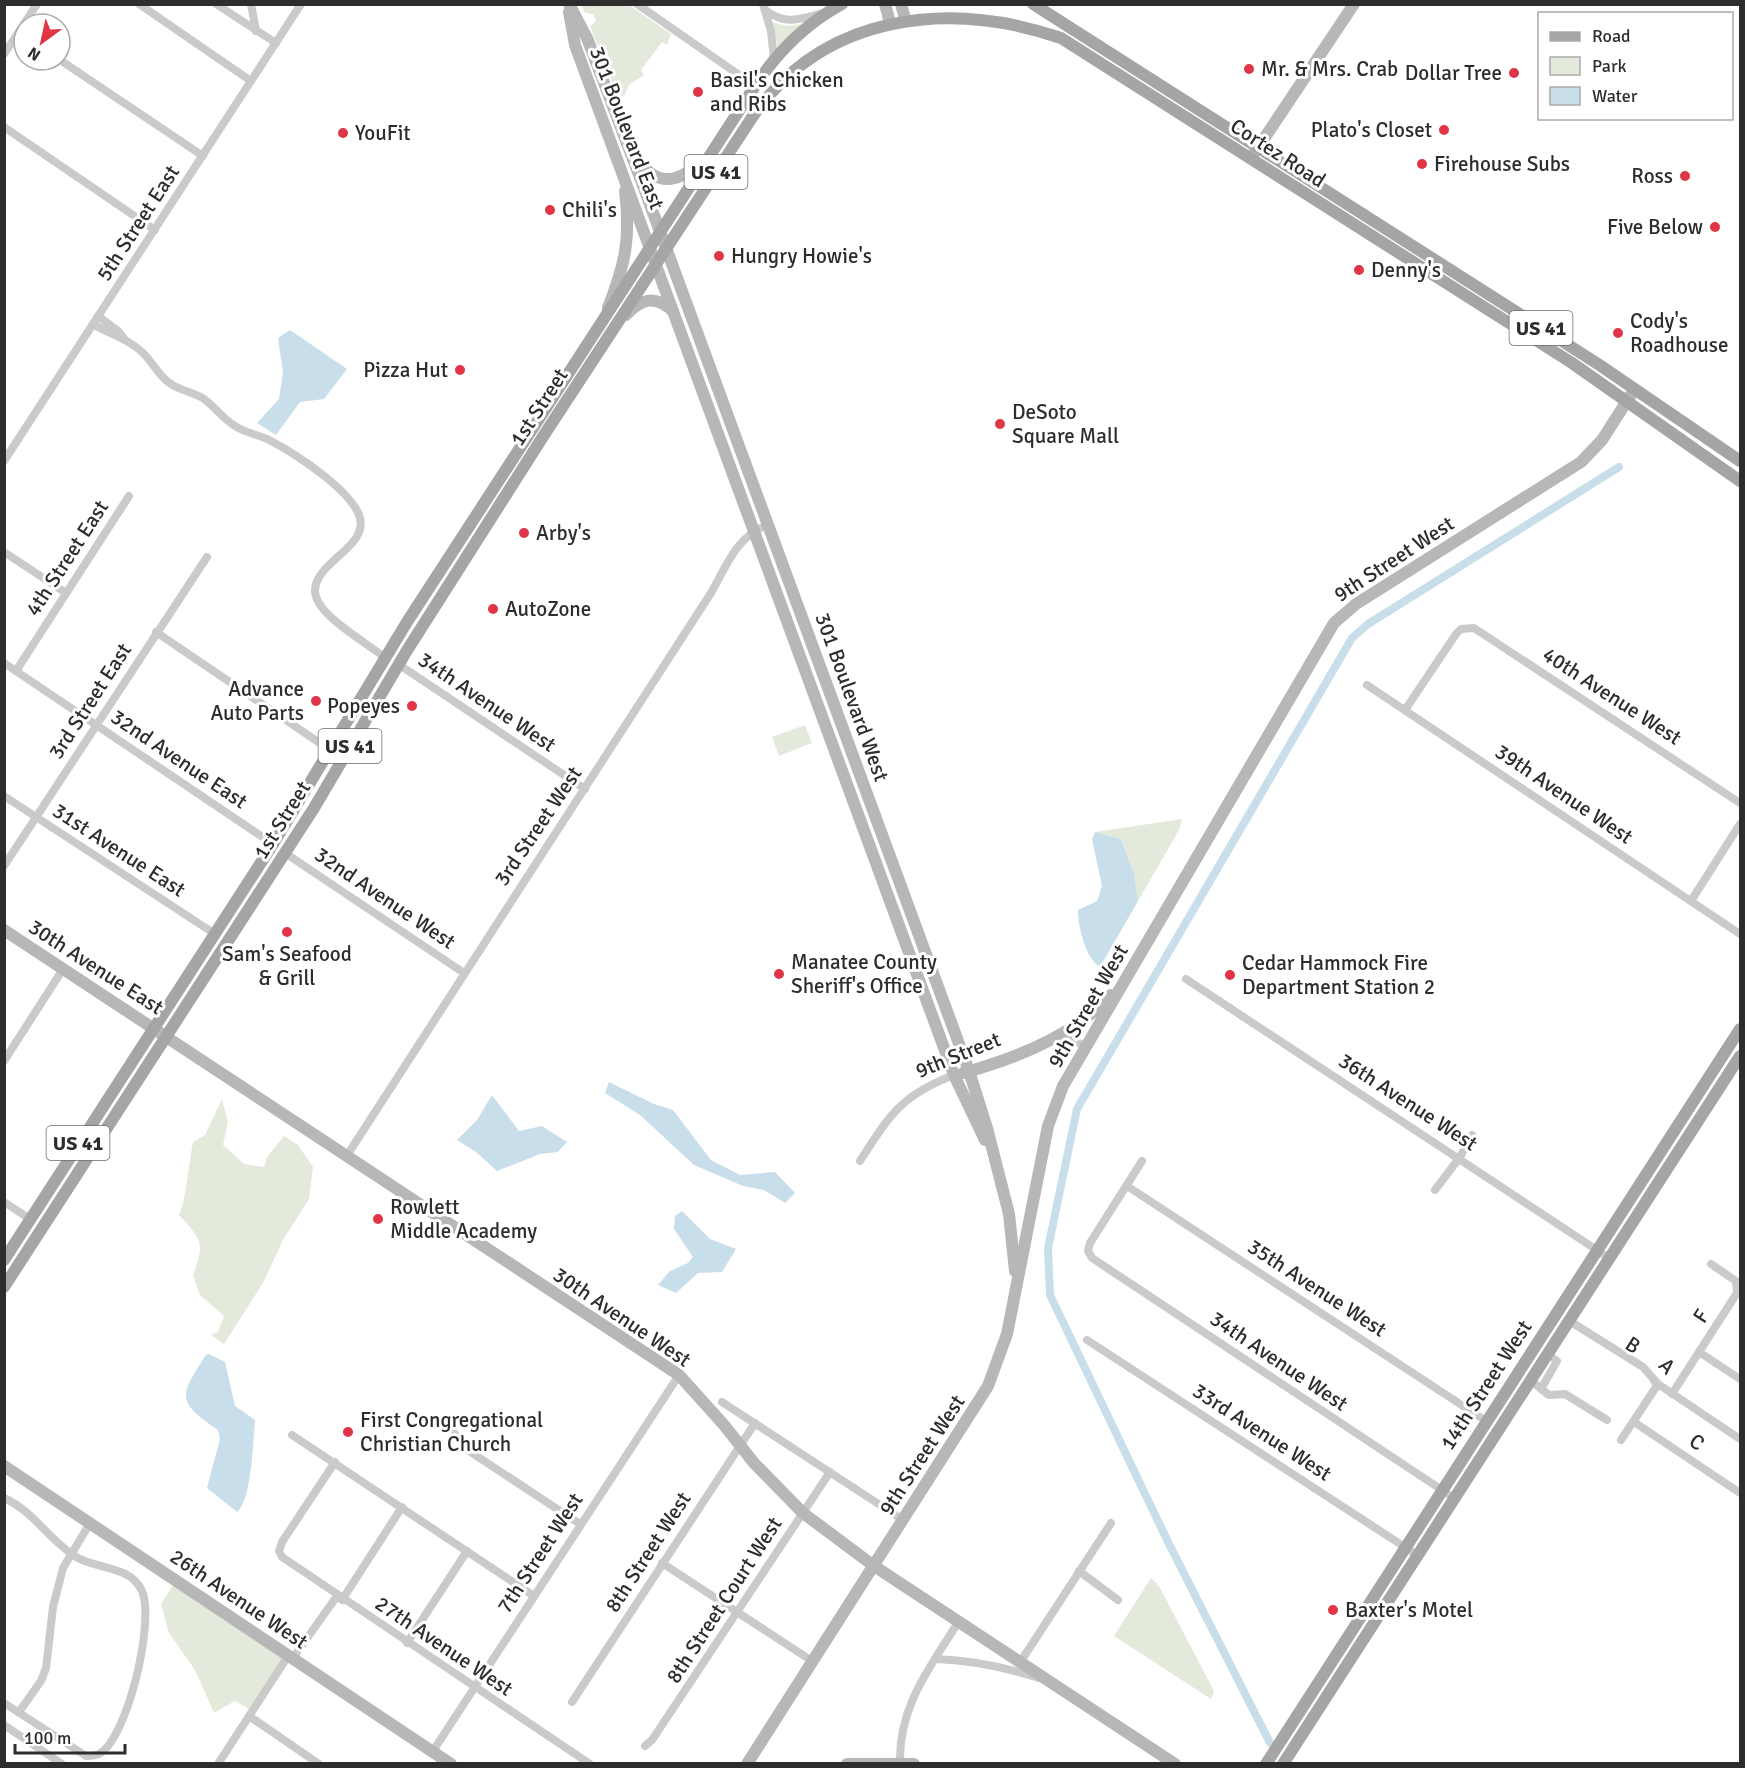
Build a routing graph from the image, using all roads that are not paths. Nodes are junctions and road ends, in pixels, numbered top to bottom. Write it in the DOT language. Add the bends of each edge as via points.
graph roads {
  1 [pos="138,4"];
  2 [pos="216,4"];
  3 [pos="251,4"];
  4 [pos="301,4"];
  5 [pos="568,4"];
  6 [pos="637,4"];
  7 [pos="842,4"];
  8 [pos="885,4"];
  9 [pos="1354,4"];
  10 [pos="1037,6"];
  11 [pos="764,8"];
  12 [pos="902,10"];
  13 [pos="830,11"];
  14 [pos="889,19"];
  15 [pos="256,31"];
  16 [pos="276,44"];
  17 [pos="774,59"];
  18 [pos="72,68"];
  19 [pos="251,81"];
  20 [pos="755,86"];
  21 [pos="4,127"];
  22 [pos="627,143"];
  23 [pos="1258,147"];
  24 [pos="203,156"];
  25 [pos="1251,158"];
  26 [pos="706,160"];
  27 [pos="622,172"];
  28 [pos="1352,207"];
  29 [pos="1344,219"];
  30 [pos="155,230"];
  31 [pos="661,232"];
  32 [pos="651,248"];
  33 [pos="666,249"];
  34 [pos="656,263"];
  35 [pos="1453,271"];
  36 [pos="1445,283"];
  37 [pos="673,311"];
  38 [pos="96,320"];
  39 [pos="605,330"];
  40 [pos="1634,390"];
  41 [pos="1627,401"];
  42 [pos="4,461"];
  43 [pos="1740,461"];
  44 [pos="1740,481"];
  45 [pos="129,496"];
  46 [pos="767,525"];
  47 [pos="753,530"];
  48 [pos="4,552"];
  49 [pos="207,557"];
  50 [pos="449,557"];
  51 [pos="66,592"];
  52 [pos="156,632"];
  53 [pos="384,657"];
  54 [pos="4,663"];
  55 [pos="398,664"];
  56 [pos="16,670"];
  57 [pos="1367,685"];
  58 [pos="1406,710"];
  59 [pos="97,724"];
  60 [pos="348,749"];
  61 [pos="330,750"];
  62 [pos="585,789"];
  63 [pos="4,796"];
  64 [pos="1740,803"];
  65 [pos="36,817"];
  66 [pos="1740,824"];
  67 [pos="273,844"];
  68 [pos="286,852"];
  69 [pos="4,866"];
  70 [pos="1691,901"];
  71 [pos="912,919"];
  72 [pos="899,923"];
  73 [pos="4,930"];
  74 [pos="214,934"];
  75 [pos="1740,934"];
  76 [pos="63,969"];
  77 [pos="464,973"];
  78 [pos="1126,977"];
  79 [pos="1186,980"];
  80 [pos="154,1028"];
  81 [pos="1740,1029"];
  82 [pos="1064,1033"];
  83 [pos="166,1036"];
  84 [pos="1086,1048"];
  85 [pos="1740,1057"];
  86 [pos="4,1061"];
  87 [pos="1719,1061"];
  88 [pos="969,1071"];
  89 [pos="954,1075"];
  90 [pos="94,1120"];
  91 [pos="1472,1135"];
  92 [pos="346,1156"];
  93 [pos="1460,1157"];
  94 [pos="994,1160"];
  95 [pos="860,1161"];
  96 [pos="1142,1161"];
  97 [pos="1127,1186"];
  98 [pos="1435,1190"];
  99 [pos="4,1202"];
  100 [pos="49,1217"];
  101 [pos="30,1219"];
  102 [pos="1597,1250"];
  103 [pos="1609,1257"];
  104 [pos="4,1260"];
  105 [pos="1711,1264"];
  106 [pos="4,1274"];
  107 [pos="4,1287"];
  108 [pos="1012,1304"];
  109 [pos="1568,1320"];
  110 [pos="1087,1340"];
  111 [pos="1699,1352"];
  112 [pos="1547,1353"];
  113 [pos="679,1375"];
  114 [pos="1740,1379"];
  115 [pos="1530,1380"];
  116 [pos="1658,1384"];
  117 [pos="1541,1389"];
  118 [pos="1672,1394"];
  119 [pos="722,1402"];
  120 [pos="1607,1420"];
  121 [pos="1486,1421"];
  122 [pos="1634,1422"];
  123 [pos="755,1423"];
  124 [pos="451,1428"];
  125 [pos="292,1435"];
  126 [pos="1740,1439"];
  127 [pos="1621,1440"];
  128 [pos="740,1446"];
  129 [pos="335,1462"];
  130 [pos="4,1466"];
  131 [pos="830,1472"];
  132 [pos="1441,1491"];
  133 [pos="1740,1493"];
  134 [pos="4,1498"];
  135 [pos="1454,1498"];
  136 [pos="402,1507"];
  137 [pos="802,1513"];
  138 [pos="903,1520"];
  139 [pos="90,1523"];
  140 [pos="1111,1523"];
  141 [pos="580,1524"];
  142 [pos="1405,1547"];
  143 [pos="467,1551"];
  144 [pos="71,1553"];
  145 [pos="1417,1555"];
  146 [pos="662,1563"];
  147 [pos="874,1566"];
  148 [pos="1079,1571"];
  149 [pos="534,1596"];
  150 [pos="340,1598"];
  151 [pos="1119,1600"];
  152 [pos="739,1611"];
  153 [pos="959,1621"];
  154 [pos="406,1643"];
  155 [pos="291,1657"];
  156 [pos="935,1659"];
  157 [pos="813,1661"];
  158 [pos="1021,1661"];
  159 [pos="1057,1684"];
  160 [pos="474,1688"];
  161 [pos="572,1702"];
  162 [pos="4,1703"];
  163 [pos="19,1712"];
  164 [pos="249,1716"];
  165 [pos="4,1725"];
  166 [pos="645,1746"];
  167 [pos="433,1751"];
  168 [pos="900,1763"];
  169 [pos="62,1764"];
  170 [pos="218,1764"];
  171 [pos="319,1764"];
  172 [pos="451,1764"];
  173 [pos="590,1764"];
  174 [pos="747,1764"];
  175 [pos="846,1764"];
  176 [pos="914,1764"];
  177 [pos="1175,1764"];
  178 [pos="1266,1764"];
  179 [pos="1282,1764"];
  1 -- 19 [label="street"];
  2 -- 15 [label="street"];
  3 -- 15 [label="street"];
  4 -- 16 [label="street, 5th Street East"];
  5 -- 22 [label="main road, 301 Boulevard East" via="587,38"];
  5 -- 27 [label="main road, 301 Boulevard East" via="575,45"];
  6 -- 20 [label="street"];
  7 -- 13 [label="main road, US 41"];
  8 -- 14 [label="main road"];
  9 -- 23 [label="main road"];
  10 -- 23 [label="main road, Cortez Road / US 41"];
  11 -- 13 [label="street" via="787,21"];
  11 -- 17 [label="street"];
  12 -- 14 [label="main road, Cortez Road / US 41"];
  12 -- 25 [label="main road, Cortez Road / US 41" via="973,12 1037,27 1072,44"];
  13 -- 17 [label="main road, US 41" via="800,32"];
  14 -- 33 [label="main road, Cortez Road / US 41" via="857,29 822,48 799,64 768,95"];
  15 -- 16 [label="street"];
  16 -- 19 [label="street, 5th Street East"];
  17 -- 20 [label="main road, US 41"];
  18 -- 24 [label="street"];
  19 -- 24 [label="street, 5th Street East"];
  20 -- 26 [label="main road, US 41"];
  21 -- 30 [label="street"];
  22 -- 26 [label="main road" via="643,167 661,178 681,177"];
  22 -- 31 [label="main road, 301 Boulevard East"];
  23 -- 25 [label="main road"];
  23 -- 28 [label="main road, Cortez Road / US 41"];
  24 -- 30 [label="street, 5th Street East"];
  25 -- 29 [label="main road, Cortez Road / US 41"];
  26 -- 31 [label="main road, US 41"];
  27 -- 32 [label="main road, 301 Boulevard East"];
  27 -- 39 [label="main road" via="628,242"];
  28 -- 29 [label="street"];
  28 -- 35 [label="main road, Cortez Road / US 41"];
  29 -- 36 [label="main road, Cortez Road / US 41"];
  30 -- 38 [label="street, 5th Street East"];
  31 -- 32 [label="main road, 1st Street / US 41"];
  31 -- 33 [label="main road, 301 Boulevard East"];
  32 -- 34 [label="main road, 301 Boulevard East"];
  32 -- 39 [label="main road, 1st Street / US 41"];
  33 -- 34 [label="main road, 1st Street / US 41"];
  33 -- 46 [label="main road, 301 Boulevard West"];
  34 -- 37 [label="main road, 301 Boulevard West"];
  34 -- 39 [label="main road, 1st Street / US 41"];
  35 -- 36 [label="street"];
  35 -- 40 [label="main road, Cortez Road / US 41"];
  36 -- 41 [label="main road, Cortez Road / US 41"];
  37 -- 39 [label="main road" via="659,301 644,301"];
  37 -- 47 [label="main road, 301 Boulevard West"];
  38 -- 42 [label="street, 5th Street East"];
  38 -- 53 [label="street" via="118,331 144,353 167,382 203,399 235,427 273,441 327,479 349,501 360,517 360,529 317,579 317,603"];
  39 -- 50 [label="main road, 1st Street / US 41"];
  39 -- 55 [label="main road, 1st Street / US 41"];
  40 -- 41 [label="main road, 9th Street West"];
  40 -- 43 [label="main road, Cortez Road / US 41"];
  41 -- 44 [label="main road, Cortez Road / US 41"];
  41 -- 78 [label="main road, 9th Street West" via="1602,441 1581,462 1356,604 1334,623"];
  45 -- 51 [label="street, 4th Street East"];
  46 -- 47 [label="street"];
  46 -- 71 [label="main road, 301 Boulevard West"];
  47 -- 62 [label="street, 3rd Street West" via="740,543"];
  47 -- 72 [label="main road, 301 Boulevard West"];
  48 -- 51 [label="street"];
  49 -- 52 [label="street, 3rd Street East"];
  50 -- 53 [label="main road, 1st Street / US 41"];
  50 -- 55 [label="main road" via="442,580 398,650"];
  51 -- 56 [label="street, 4th Street East"];
  52 -- 59 [label="street, 3rd Street East"];
  52 -- 61 [label="street"];
  53 -- 60 [label="main road" via="387,667 355,722"];
  53 -- 61 [label="main road, 1st Street / US 41"];
  54 -- 56 [label="street, 32nd Avenue East"];
  55 -- 60 [label="main road, 1st Street / US 41"];
  55 -- 62 [label="street, 34th Avenue West"];
  56 -- 59 [label="street, 32nd Avenue East"];
  57 -- 58 [label="street, 39th Avenue West"];
  58 -- 64 [label="street, 40th Avenue West" via="1461,629 1474,628"];
  58 -- 70 [label="street, 39th Avenue West"];
  59 -- 65 [label="street, 3rd Street East"];
  59 -- 67 [label="street, 32nd Avenue East"];
  60 -- 68 [label="main road, 1st Street / US 41"];
  61 -- 67 [label="main road, 1st Street / US 41"];
  61 -- 68 [label="main road" via="333,760 293,828"];
  62 -- 77 [label="street, 3rd Street West"];
  63 -- 65 [label="street, 31st Avenue East"];
  65 -- 69 [label="street, 3rd Street East"];
  65 -- 74 [label="street, 31st Avenue East"];
  66 -- 70 [label="street"];
  67 -- 74 [label="main road, 1st Street / US 41"];
  68 -- 77 [label="street, 32nd Avenue West"];
  68 -- 83 [label="main road, 1st Street / US 41"];
  70 -- 75 [label="street, 39th Avenue West"];
  71 -- 72 [label="street"];
  71 -- 88 [label="main road, 301 Boulevard West"];
  72 -- 89 [label="main road, 301 Boulevard West"];
  73 -- 76 [label="main road, 30th Avenue East"];
  74 -- 80 [label="main road, 1st Street / US 41"];
  76 -- 80 [label="main road, 30th Avenue East"];
  76 -- 86 [label="street"];
  77 -- 92 [label="street, 3rd Street West"];
  78 -- 82 [label="main road, 9th Street" via="1096,1010"];
  78 -- 84 [label="main road, 9th Street West"];
  79 -- 93 [label="street, 36th Avenue West"];
  80 -- 83 [label="main road, 30th Avenue East"];
  80 -- 90 [label="main road, 1st Street / US 41"];
  81 -- 87 [label="main road, 14th Street West"];
  82 -- 84 [label="street"];
  82 -- 88 [label="main road, 9th Street"];
  83 -- 92 [label="main road, 30th Avenue West"];
  83 -- 100 [label="main road, 1st Street / US 41"];
  84 -- 108 [label="main road, 9th Street West" via="1063,1086 1048,1126"];
  85 -- 87 [label="street"];
  85 -- 103 [label="main road, 14th Street West"];
  87 -- 102 [label="main road, 14th Street West"];
  88 -- 89 [label="main road, 9th Street"];
  88 -- 94 [label="main road, 301 Boulevard West"];
  89 -- 94 [label="main road, 301 Boulevard West"];
  89 -- 95 [label="street, 9th Street" via="920,1090 896,1107"];
  90 -- 100 [label="main road" via="86,1146 48,1207"];
  90 -- 101 [label="main road, 1st Street / US 41"];
  91 -- 93 [label="street"];
  92 -- 113 [label="main road, 30th Avenue West"];
  93 -- 98 [label="street"];
  93 -- 102 [label="street, 36th Avenue West"];
  94 -- 108 [label="main road, 301 Boulevard West" via="1013,1234"];
  96 -- 97 [label="street"];
  97 -- 121 [label="street, 35th Avenue West"];
  97 -- 132 [label="street, 34th Avenue West" via="1090,1243 1088,1251 1092,1258"];
  99 -- 101 [label="street"];
  100 -- 107 [label="main road, 1st Street / US 41"];
  101 -- 104 [label="main road, 1st Street / US 41"];
  101 -- 106 [label="main road" via="32,1229"];
  102 -- 103 [label="street, 36th Avenue West"];
  102 -- 121 [label="main road, 14th Street West"];
  103 -- 109 [label="main road, 14th Street West"];
  105 -- 111 [label="street, F" via="1736,1281 1738,1288"];
  108 -- 138 [label="main road, 9th Street West" via="988,1386"];
  109 -- 112 [label="main road, 14th Street West"];
  109 -- 116 [label="street, A" via="1643,1367"];
  110 -- 142 [label="street, 33rd Avenue West"];
  111 -- 114 [label="street"];
  111 -- 118 [label="street, F"];
  112 -- 115 [label="main road, 14th Street West"];
  112 -- 117 [label="street" via="1557,1361"];
  113 -- 128 [label="main road, 30th Avenue West"];
  113 -- 141 [label="street, 7th Street West"];
  115 -- 117 [label="street"];
  115 -- 135 [label="main road, 14th Street West"];
  116 -- 118 [label="street, A"];
  116 -- 122 [label="street"];
  117 -- 120 [label="street" via="1549,1395 1565,1394"];
  118 -- 126 [label="street, A"];
  119 -- 123 [label="street"];
  121 -- 132 [label="main road, 14th Street West"];
  122 -- 127 [label="street"];
  122 -- 133 [label="street, C"];
  123 -- 128 [label="street, 8th Street West"];
  123 -- 131 [label="street"];
  124 -- 141 [label="street" via="463,1447"];
  125 -- 129 [label="street"];
  128 -- 137 [label="main road, 30th Avenue West"];
  128 -- 146 [label="street, 8th Street West"];
  129 -- 136 [label="street"];
  129 -- 150 [label="street, 27th Avenue West" via="282,1542 280,1554 287,1563"];
  130 -- 139 [label="main road, 26th Avenue West"];
  131 -- 137 [label="street, 8th Street Court West"];
  131 -- 138 [label="street"];
  132 -- 135 [label="street, 34th Avenue West"];
  132 -- 142 [label="main road, 14th Street West"];
  134 -- 144 [label="street" via="16,1503"];
  135 -- 145 [label="main road, 14th Street West"];
  136 -- 143 [label="street"];
  136 -- 150 [label="street"];
  137 -- 147 [label="main road, 30th Avenue West"];
  137 -- 152 [label="street, 8th Street Court West"];
  138 -- 147 [label="main road, 9th Street West"];
  139 -- 144 [label="street"];
  139 -- 155 [label="main road, 26th Avenue West"];
  140 -- 148 [label="street"];
  141 -- 149 [label="street, 7th Street West"];
  142 -- 145 [label="street, 33rd Avenue West"];
  142 -- 178 [label="main road, 14th Street West"];
  143 -- 149 [label="street"];
  143 -- 154 [label="street"];
  144 -- 163 [label="street" via="56,1590 46,1668"];
  144 -- 163 [label="street" via="124,1573 142,1592 142,1654 124,1717 104,1749 97,1755 86,1756"];
  145 -- 179 [label="main road, 14th Street West"];
  146 -- 152 [label="street"];
  146 -- 161 [label="street, 8th Street West"];
  147 -- 153 [label="main road, 30th Avenue West"];
  147 -- 157 [label="main road, 9th Street West"];
  148 -- 151 [label="street"];
  148 -- 158 [label="street"];
  149 -- 160 [label="street, 7th Street West"];
  150 -- 154 [label="street, 27th Avenue West"];
  150 -- 155 [label="street"];
  152 -- 157 [label="street"];
  152 -- 166 [label="street, 8th Street Court West"];
  153 -- 156 [label="street"];
  153 -- 158 [label="main road, 30th Avenue West"];
  154 -- 160 [label="street, 27th Avenue West"];
  155 -- 164 [label="street"];
  155 -- 167 [label="main road, 26th Avenue West"];
  156 -- 159 [label="street, 30th Avenue West" via="1000,1666"];
  156 -- 168 [label="street" via="906,1710"];
  157 -- 174 [label="main road, 9th Street West"];
  158 -- 159 [label="main road, 30th Avenue West"];
  159 -- 177 [label="main road, 30th Avenue West"];
  160 -- 167 [label="street, 7th Street West"];
  160 -- 173 [label="street, 27th Avenue West"];
  162 -- 163 [label="street"];
  164 -- 170 [label="street"];
  164 -- 171 [label="street"];
  165 -- 169 [label="street"];
  167 -- 172 [label="main road, 26th Avenue West"];
  168 -- 175 [label="main road"];
  168 -- 176 [label="main road"];
}
